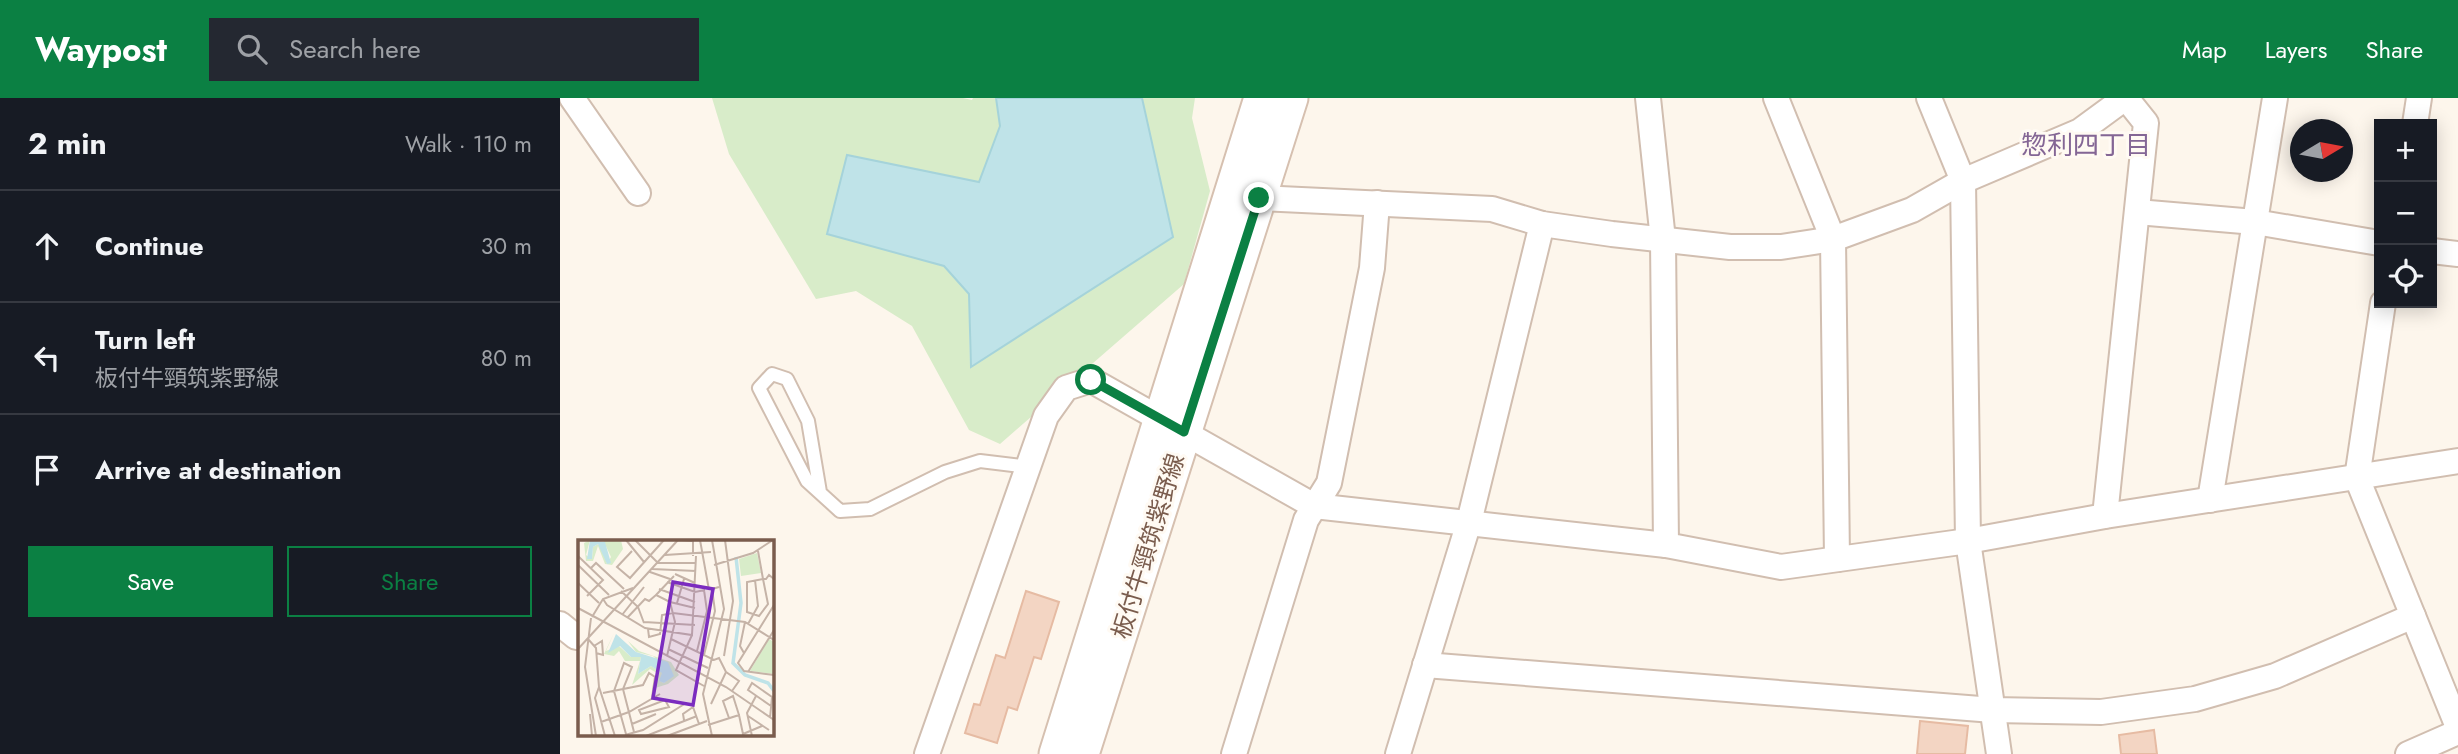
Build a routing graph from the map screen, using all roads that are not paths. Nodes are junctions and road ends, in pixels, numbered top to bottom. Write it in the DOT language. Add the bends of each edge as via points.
graph roads {
  1 [pos="572,98"];
  2 [pos="1261,98"];
  3 [pos="1291,98"];
  4 [pos="1648,98"];
  5 [pos="1776,98"];
  6 [pos="1929,98"];
  7 [pos="2125,98"];
  8 [pos="2275,98"];
  9 [pos="2419,98"];
  10 [pos="2415,119"];
  11 [pos="1963,181"];
  12 [pos="638,193"];
  13 [pos="1259,198"];
  14 [pos="1377,202"];
  15 [pos="2137,212"];
  16 [pos="2255,222"];
  17 [pos="1542,224"];
  18 [pos="1833,239"];
  19 [pos="1663,240"];
  20 [pos="2374,242"];
  21 [pos="2437,252"];
  22 [pos="2458,254"];
  23 [pos="2383,308"];
  24 [pos="1172,426"];
  25 [pos="2458,461"];
  26 [pos="1029,467"];
  27 [pos="2357,478"];
  28 [pos="820,492"];
  29 [pos="2210,500"];
  30 [pos="1314,506"];
  31 [pos="2105,516"];
  32 [pos="1469,522"];
  33 [pos="1968,541"];
  34 [pos="1666,545"];
  35 [pos="1838,559"];
  36 [pos="2413,616"];
  37 [pos="1425,665"];
  38 [pos="2449,678"];
  39 [pos="1993,709"];
  40 [pos="2458,729"];
  41 [pos="927,754"];
  42 [pos="1056,754"];
  43 [pos="1082,754"];
  44 [pos="1234,754"];
  45 [pos="1398,754"];
  46 [pos="1999,754"];
  47 [pos="2408,754"];
  1 -- 12 [label="street"];
  2 -- 24 [label="main road, 板付牛頸筑紫野線"];
  3 -- 13 [label="main road, 板付牛頸筑紫野線"];
  4 -- 19 [label="street"];
  5 -- 18 [label="street"];
  6 -- 11 [label="street"];
  7 -- 11 [label="street" via="2080,131"];
  7 -- 15 [label="street" via="2146,122"];
  8 -- 16 [label="street"];
  9 -- 10 [label="street"];
  11 -- 18 [label="street" via="1912,210"];
  11 -- 33 [label="street"];
  13 -- 14 [label="street"];
  13 -- 24 [label="main road, 板付牛頸筑紫野線"];
  14 -- 17 [label="street" via="1492,209"];
  14 -- 30 [label="street" via="1372,268 1329,483"];
  15 -- 16 [label="street"];
  15 -- 31 [label="street"];
  16 -- 20 [label="street"];
  16 -- 29 [label="street"];
  17 -- 19 [label="street"];
  17 -- 32 [label="street"];
  18 -- 19 [label="street" via="1781,247"];
  18 -- 35 [label="street"];
  19 -- 34 [label="street"];
  21 -- 22 [label="street"];
  23 -- 27 [label="street"];
  24 -- 26 [label="street" via="1091,380 1066,388 1046,416"];
  24 -- 30 [label="street"];
  24 -- 42 [label="main road, 板付牛頸筑紫野線"];
  24 -- 43 [label="main road, 板付牛頸筑紫野線"];
  25 -- 27 [label="street"];
  26 -- 28 [label="lane" via="980,461 945,472 870,509 840,511"];
  26 -- 41 [label="street"];
  27 -- 29 [label="street"];
  27 -- 36 [label="street"];
  28 -- 28 [label="lane" via="808,421 787,379 772,374 760,388 807,481"];
  29 -- 31 [label="street"];
  30 -- 32 [label="street"];
  30 -- 44 [label="street"];
  31 -- 33 [label="street"];
  32 -- 34 [label="street"];
  32 -- 37 [label="street"];
  33 -- 35 [label="street"];
  33 -- 39 [label="street"];
  34 -- 35 [label="street" via="1781,567"];
  36 -- 38 [label="street"];
  36 -- 39 [label="street" via="2275,676 2195,699 2101,712"];
  37 -- 39 [label="street"];
  37 -- 45 [label="street"];
  38 -- 40 [label="street"];
  39 -- 46 [label="street"];
  40 -- 47 [label="street"];
}
